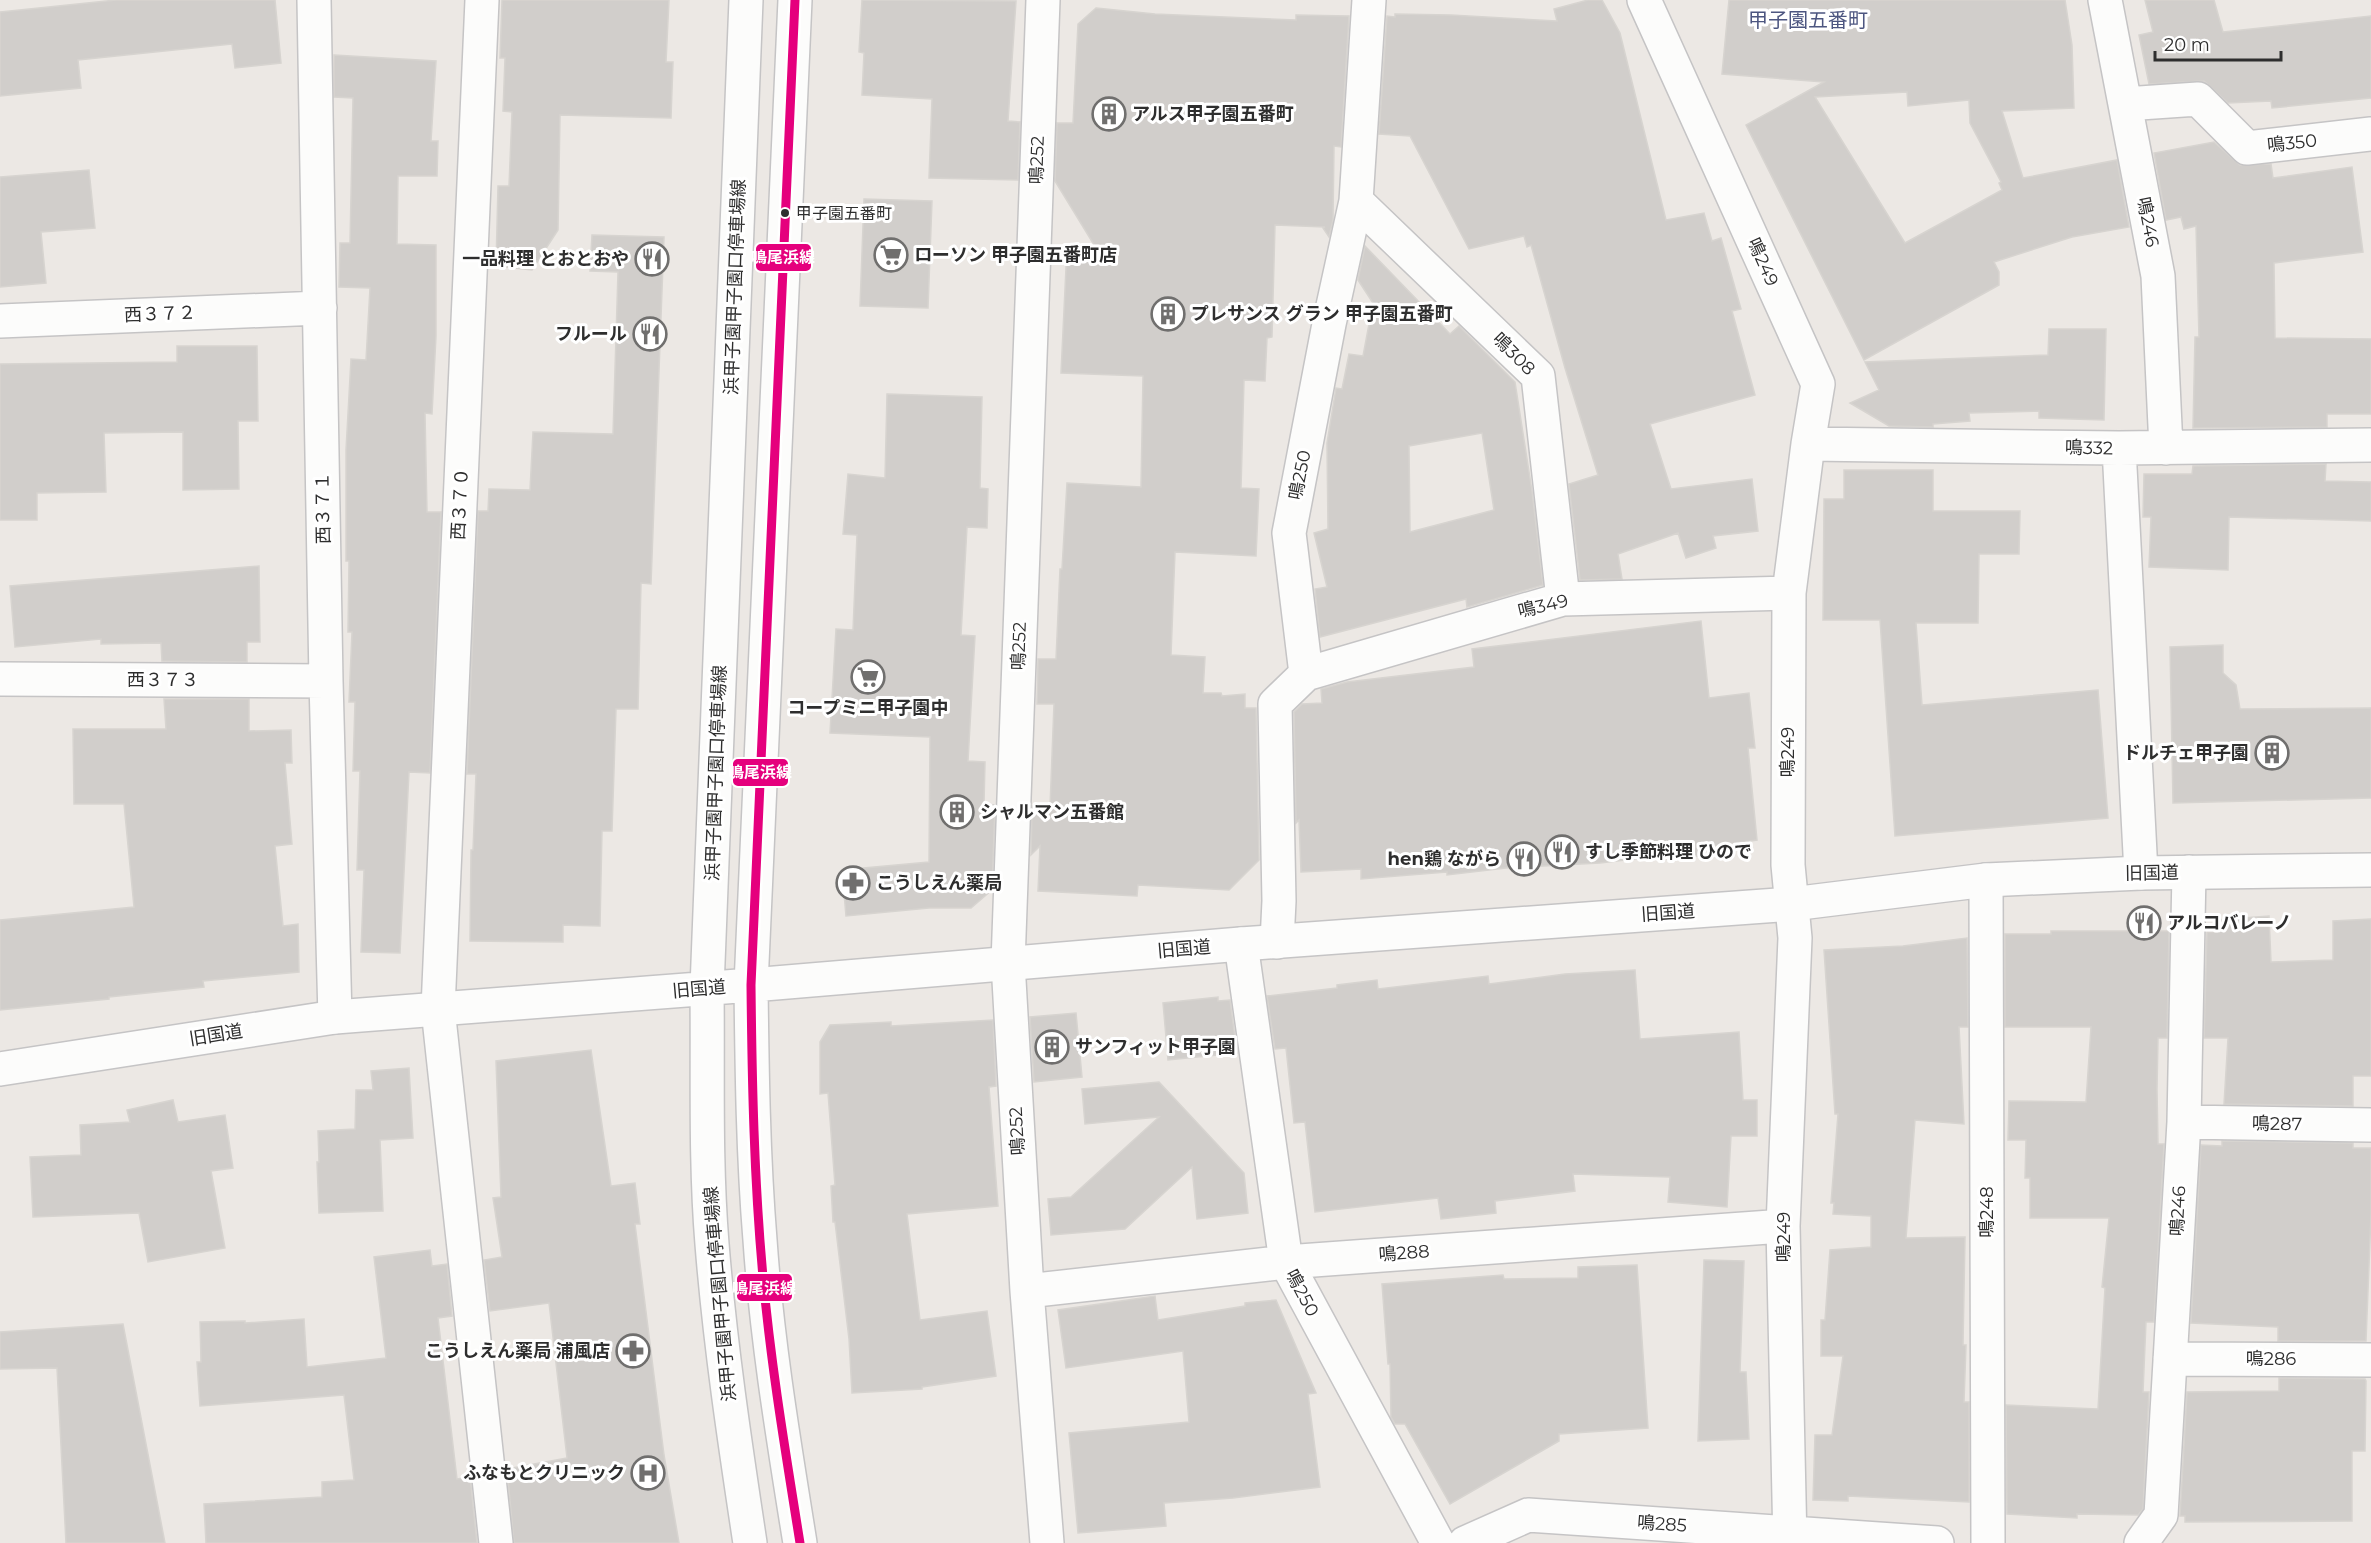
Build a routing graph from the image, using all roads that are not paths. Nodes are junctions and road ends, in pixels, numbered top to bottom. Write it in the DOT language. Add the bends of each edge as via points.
graph roads {
  1 [pos="314,0"];
  2 [pos="482,0"];
  3 [pos="746,0"];
  4 [pos="795,0"];
  5 [pos="1043,0"];
  6 [pos="1369,0"];
  7 [pos="1644,0"];
  8 [pos="2105,0"];
  9 [pos="2125,104"];
  10 [pos="2371,134"];
  11 [pos="1356,201"];
  12 [pos="320,308"];
  13 [pos="0,321"];
  14 [pos="1808,444"];
  15 [pos="2371,445"];
  16 [pos="2119,448"];
  17 [pos="2166,448"];
  18 [pos="1789,593"];
  19 [pos="1563,599"];
  20 [pos="1306,674"];
  21 [pos="0,679"];
  22 [pos="326,681"];
  23 [pos="2371,870"];
  24 [pos="2189,872"];
  25 [pos="2141,873"];
  26 [pos="1986,880"];
  27 [pos="1792,904"];
  28 [pos="1277,942"];
  29 [pos="1241,944"];
  30 [pos="1008,963"];
  31 [pos="751,985"];
  32 [pos="707,988"];
  33 [pos="438,1009"];
  34 [pos="335,1017"];
  35 [pos="0,1069"];
  36 [pos="2184,1122"];
  37 [pos="2371,1125"];
  38 [pos="1783,1226"];
  39 [pos="1286,1262"];
  40 [pos="1027,1291"];
  41 [pos="2170,1359"];
  42 [pos="2371,1360"];
  43 [pos="1790,1538"];
  44 [pos="496,1543"];
  45 [pos="750,1543"];
  46 [pos="800,1543"];
  47 [pos="1047,1543"];
  48 [pos="1438,1543"];
  49 [pos="1465,1543"];
  50 [pos="1937,1543"];
  51 [pos="1988,1543"];
  52 [pos="2142,1543"];
  1 -- 12 [label="street, 西３７１"];
  2 -- 33 [label="street, 西３７０"];
  3 -- 32 [label="street, 浜甲子園甲子園口停車場線"];
  4 -- 31 [label="street"];
  5 -- 30 [label="street, 鳴252"];
  6 -- 11 [label="street, 鳴250"];
  7 -- 14 [label="street, 鳴249" via="1818,384"];
  8 -- 9 [label="street, 鳴246"];
  9 -- 10 [label="street, 鳴350" via="2198,99 2247,148"];
  9 -- 17 [label="street, 鳴246" via="2158,276"];
  11 -- 19 [label="street, 鳴308" via="1538,376"];
  11 -- 20 [label="street, 鳴250" via="1289,533"];
  12 -- 13 [label="street, 西３７２"];
  12 -- 22 [label="street, 西３７１"];
  14 -- 16 [label="street, 鳴332"];
  14 -- 18 [label="street, 鳴249"];
  15 -- 17 [label="street, 鳴332"];
  16 -- 17 [label="street, 鳴332"];
  16 -- 25 [label="street"];
  18 -- 19 [label="street, 鳴349"];
  18 -- 27 [label="street, 鳴249" via="1788,865"];
  19 -- 20 [label="street, 鳴349"];
  20 -- 28 [label="street" via="1275,704"];
  21 -- 22 [label="street, 西３７３"];
  22 -- 34 [label="street, 西３７１"];
  23 -- 24 [label="street, 旧国道"];
  24 -- 25 [label="street, 旧国道"];
  24 -- 36 [label="street, 鳴246"];
  25 -- 26 [label="street, 旧国道"];
  26 -- 27 [label="street, 旧国道"];
  26 -- 51 [label="street, 鳴248"];
  27 -- 28 [label="street, 旧国道"];
  27 -- 38 [label="street, 鳴249" via="1795,938"];
  28 -- 29 [label="street, 旧国道"];
  29 -- 30 [label="street, 旧国道"];
  29 -- 39 [label="street, 鳴250"];
  30 -- 31 [label="street, 旧国道"];
  30 -- 40 [label="street, 鳴252"];
  31 -- 32 [label="street, 旧国道"];
  31 -- 46 [label="street" via="760,1241 778,1406"];
  32 -- 33 [label="street, 旧国道"];
  32 -- 45 [label="street, 浜甲子園甲子園口停車場線" via="712,1242 730,1409"];
  33 -- 34 [label="street, 旧国道"];
  33 -- 44 [label="street, 西３７０"];
  34 -- 35 [label="street, 旧国道"];
  36 -- 37 [label="street, 鳴287"];
  36 -- 41 [label="street, 鳴246"];
  38 -- 39 [label="street, 鳴288"];
  38 -- 43 [label="street, 鳴249"];
  39 -- 40 [label="street, 鳴288"];
  39 -- 48 [label="street, 鳴250"];
  40 -- 47 [label="street, 鳴252"];
  41 -- 42 [label="street, 鳴286"];
  41 -- 52 [label="street, 鳴246" via="2161,1515"];
  43 -- 49 [label="street, 鳴285" via="1528,1515"];
  43 -- 50 [label="street, 鳴285"];
}
